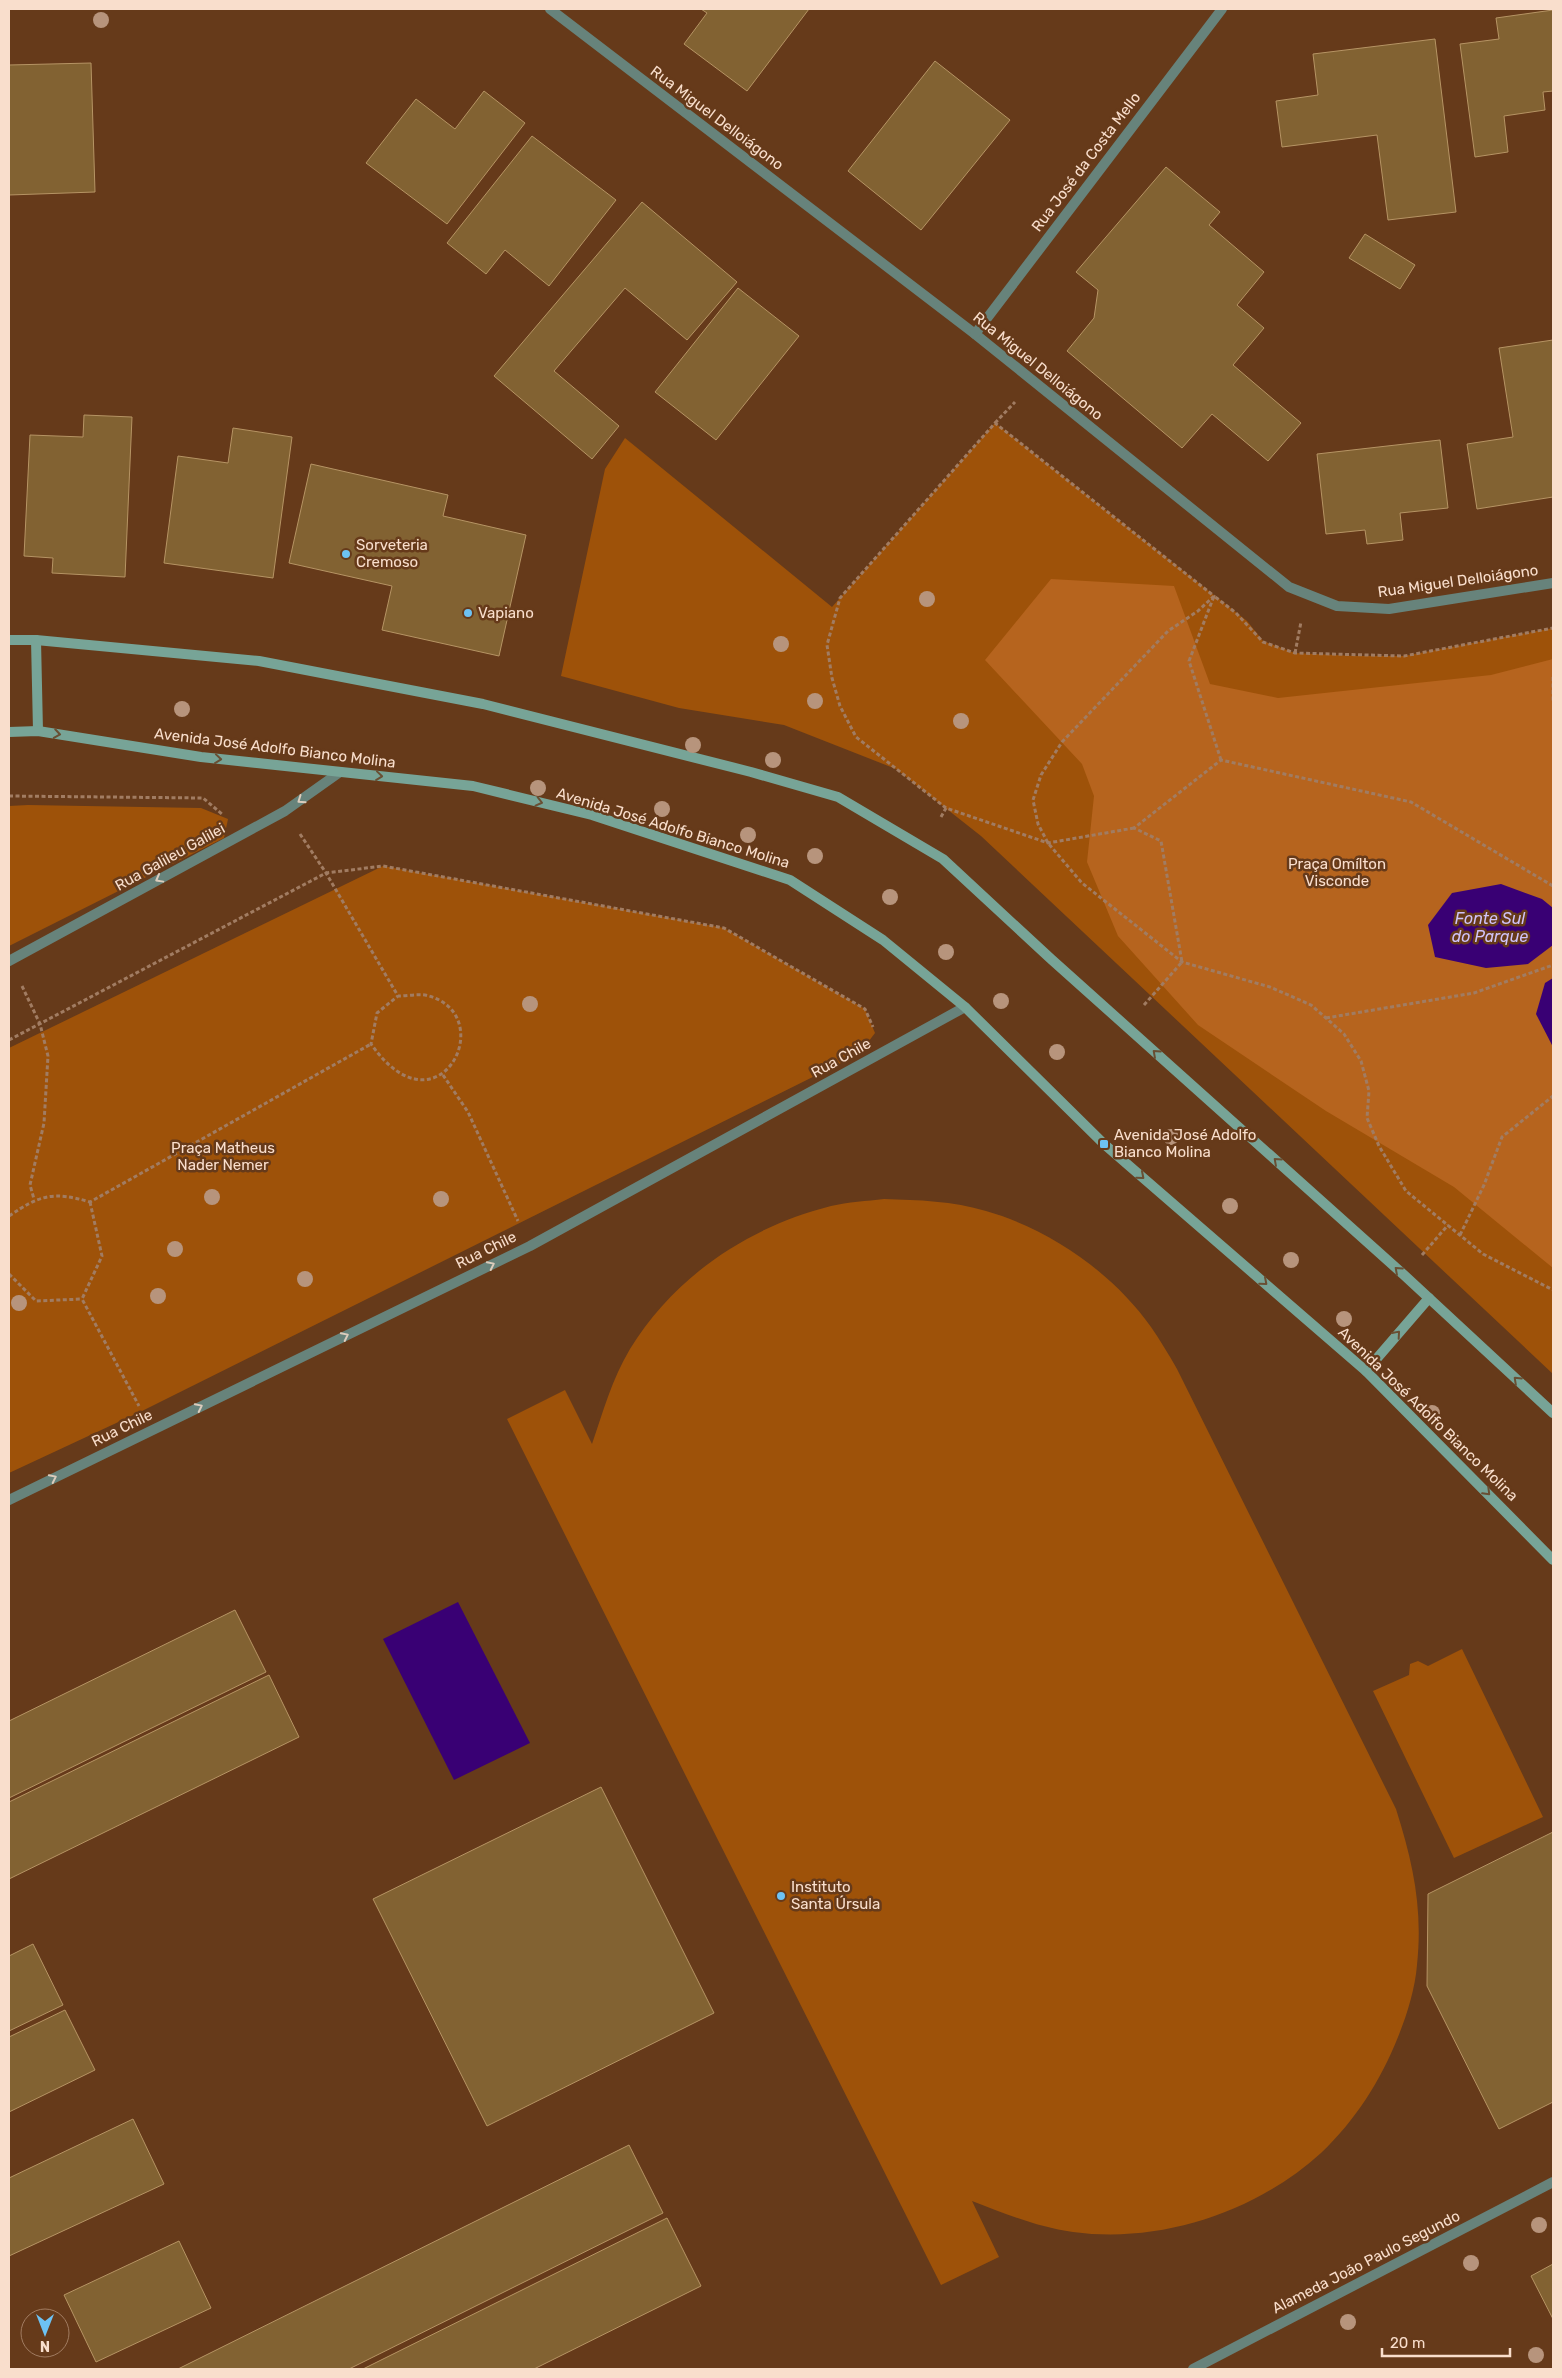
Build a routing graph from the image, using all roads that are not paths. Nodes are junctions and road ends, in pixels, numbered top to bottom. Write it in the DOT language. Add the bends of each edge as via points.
graph roads {
  1 [pos="550,9"];
  2 [pos="1222,9"];
  3 [pos="975,334"];
  4 [pos="1553,583"];
  5 [pos="9,640"];
  6 [pos="36,640"];
  7 [pos="38,731"];
  8 [pos="9,732"];
  9 [pos="340,772"];
  10 [pos="10,961"];
  11 [pos="965,1007"];
  12 [pos="1429,1298"];
  13 [pos="1366,1371"];
  14 [pos="1553,1413"];
  15 [pos="9,1500"];
  16 [pos="1553,1560"];
  17 [pos="1553,2182"];
  18 [pos="1193,2369"];
  1 -- 3 [label="street, Rua Miguel Delloiágono"];
  2 -- 3 [label="street, Rua José da Costa Mello"];
  3 -- 4 [label="street, Rua Miguel Delloiágono" via="1289,587 1337,606 1389,609"];
  5 -- 6 [label="main road"];
  6 -- 7 [label="main road"];
  12 -- 6 [label="main road, one-way" via="942,859 838,797 483,704 259,661"];
  7 -- 8 [label="main road, Avenida José Adolfo Bianco Molina"];
  7 -- 9 [label="main road, Avenida José Adolfo Bianco Molina, one-way" via="200,757"];
  9 -- 10 [label="street, Rua Galileu Galilei, one-way" via="285,811"];
  9 -- 11 [label="main road, Avenida José Adolfo Bianco Molina, one-way" via="473,786 592,815 790,880 882,940"];
  11 -- 13 [label="main road, Avenida José Adolfo Bianco Molina, one-way" via="1104,1144"];
  15 -- 11 [label="street, Rua Chile, one-way" via="530,1246"];
  13 -- 12 [label="main road, one-way"];
  14 -- 12 [label="main road, one-way"];
  13 -- 16 [label="main road, Avenida José Adolfo Bianco Molina, one-way"];
  17 -- 18 [label="street, Alameda João Paulo Segundo"];
}
